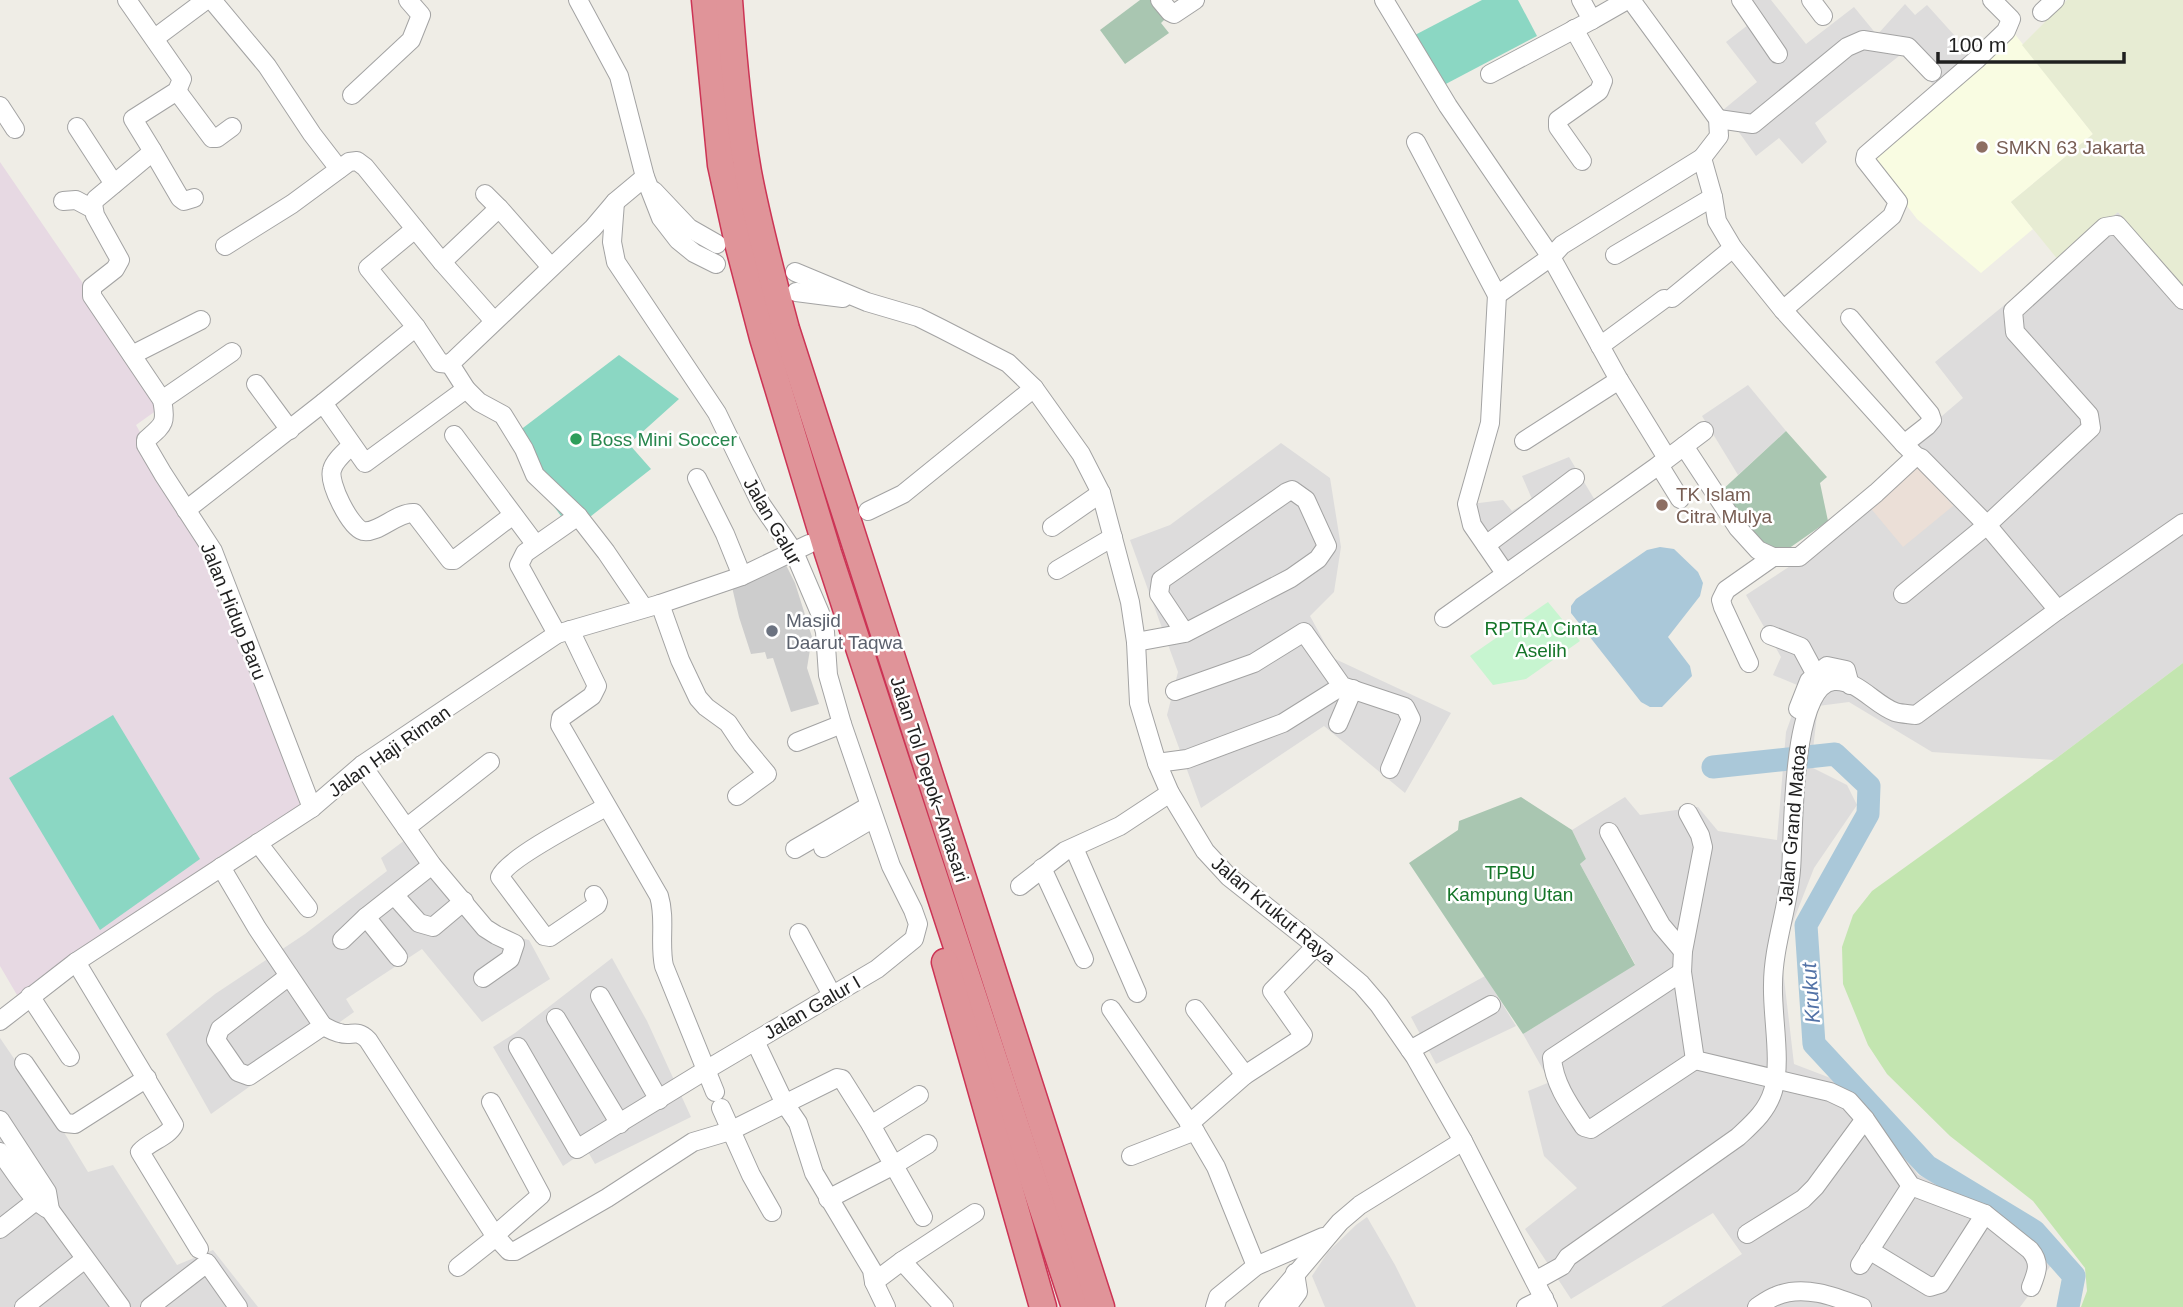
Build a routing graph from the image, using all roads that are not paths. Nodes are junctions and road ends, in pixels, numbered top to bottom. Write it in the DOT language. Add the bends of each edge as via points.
graph roads {
  1 [pos="127,0"];
  2 [pos="206,0"];
  3 [pos="212,0"];
  4 [pos="408,0"];
  5 [pos="578,0"];
  6 [pos="705,0"];
  7 [pos="729,0"];
  8 [pos="1160,0"];
  9 [pos="1195,0"];
  10 [pos="1384,0"];
  11 [pos="1581,0"];
  12 [pos="1629,0"];
  13 [pos="1741,0"];
  14 [pos="1811,0"];
  15 [pos="1992,0"];
  16 [pos="1823,16"];
  17 [pos="1592,20"];
  18 [pos="1574,29"];
  19 [pos="155,38"];
  20 [pos="1778,54"];
  21 [pos="1932,72"];
  22 [pos="1490,74"];
  23 [pos="177,90"];
  24 [pos="352,95"];
  25 [pos="0,106"];
  26 [pos="1718,119"];
  27 [pos="77,127"];
  28 [pos="232,127"];
  29 [pos="15,130"];
  30 [pos="1416,142"];
  31 [pos="152,150"];
  32 [pos="1702,158"];
  33 [pos="1582,161"];
  34 [pos="339,169"];
  35 [pos="648,183"];
  36 [pos="114,184"];
  37 [pos="485,194"];
  38 [pos="1713,197"];
  39 [pos="194,198"];
  40 [pos="63,201"];
  41 [pos="615,202"];
  42 [pos="499,208"];
  43 [pos="93,209"];
  44 [pos="415,229"];
  45 [pos="717,244"];
  46 [pos="225,246"];
  47 [pos="1733,248"];
  48 [pos="1615,255"];
  49 [pos="1551,257"];
  50 [pos="442,262"];
  51 [pos="716,264"];
  52 [pos="551,267"];
  53 [pos="795,272"];
  54 [pos="796,292"];
  55 [pos="1497,295"];
  56 [pos="2183,300"];
  57 [pos="867,302"];
  58 [pos="1783,310"];
  59 [pos="1850,318"];
  60 [pos="201,320"];
  61 [pos="494,321"];
  62 [pos="416,327"];
  63 [pos="1600,346"];
  64 [pos="232,352"];
  65 [pos="132,355"];
  66 [pos="450,364"];
  67 [pos="1619,380"];
  68 [pos="256,384"];
  69 [pos="1034,388"];
  70 [pos="466,390"];
  71 [pos="162,400"];
  72 [pos="323,403"];
  73 [pos="290,430"];
  74 [pos="1704,430"];
  75 [pos="454,435"];
  76 [pos="1524,441"];
  77 [pos="352,445"];
  78 [pos="1684,446"];
  79 [pos="1910,450"];
  80 [pos="1663,462"];
  81 [pos="696,478"];
  82 [pos="1575,478"];
  83 [pos="1101,493"];
  84 [pos="1680,499"];
  85 [pos="186,510"];
  86 [pos="868,511"];
  87 [pos="513,514"];
  88 [pos="578,516"];
  89 [pos="2183,523"];
  90 [pos="1987,524"];
  91 [pos="1052,527"];
  92 [pos="1113,537"];
  93 [pos="536,545"];
  94 [pos="1486,545"];
  95 [pos="802,548"];
  96 [pos="1773,557"];
  97 [pos="1057,570"];
  98 [pos="1505,573"];
  99 [pos="742,576"];
  100 [pos="1903,594"];
  101 [pos="652,606"];
  102 [pos="2058,610"];
  103 [pos="1444,618"];
  104 [pos="564,632"];
  105 [pos="1185,633"];
  106 [pos="1770,635"];
  107 [pos="1136,642"];
  108 [pos="1749,663"];
  109 [pos="1816,675"];
  110 [pos="1850,685"];
  111 [pos="1347,687"];
  112 [pos="1175,691"];
  113 [pos="842,724"];
  114 [pos="1338,724"];
  115 [pos="1800,737"];
  116 [pos="797,742"];
  117 [pos="490,762"];
  118 [pos="1157,763"];
  119 [pos="362,765"];
  120 [pos="1390,769"];
  121 [pos="1170,793"];
  122 [pos="737,796"];
  123 [pos="606,807"];
  124 [pos="313,808"];
  125 [pos="872,812"];
  126 [pos="1688,813"];
  127 [pos="406,828"];
  128 [pos="1609,832"];
  129 [pos="922,836"];
  130 [pos="258,843"];
  131 [pos="823,848"];
  132 [pos="1074,848"];
  133 [pos="794,849"];
  134 [pos="432,865"];
  135 [pos="221,867"];
  136 [pos="1042,868"];
  137 [pos="1020,886"];
  138 [pos="594,895"];
  139 [pos="395,896"];
  140 [pos="464,901"];
  141 [pos="308,908"];
  142 [pos="366,917"];
  143 [pos="799,933"];
  144 [pos="914,939"];
  145 [pos="342,940"];
  146 [pos="1316,946"];
  147 [pos="1682,951"];
  148 [pos="398,957"];
  149 [pos="1084,959"];
  150 [pos="76,962"];
  151 [pos="1682,972"];
  152 [pos="289,976"];
  153 [pos="483,978"];
  154 [pos="1137,993"];
  155 [pos="832,995"];
  156 [pos="30,996"];
  157 [pos="600,996"];
  158 [pos="1491,1004"];
  159 [pos="1111,1009"];
  160 [pos="1195,1009"];
  161 [pos="556,1018"];
  162 [pos="0,1021"];
  163 [pos="323,1026"];
  164 [pos="755,1041"];
  165 [pos="518,1047"];
  166 [pos="1410,1050"];
  167 [pos="70,1057"];
  168 [pos="1695,1060"];
  169 [pos="24,1063"];
  170 [pos="706,1070"];
  171 [pos="1245,1074"];
  172 [pos="147,1078"];
  173 [pos="1777,1078"];
  174 [pos="919,1095"];
  175 [pos="659,1100"];
  176 [pos="491,1102"];
  177 [pos="785,1104"];
  178 [pos="1865,1119"];
  179 [pos="0,1120"];
  180 [pos="620,1124"];
  181 [pos="871,1125"];
  182 [pos="1192,1127"];
  183 [pos="730,1131"];
  184 [pos="1464,1141"];
  185 [pos="928,1144"];
  186 [pos="0,1152"];
  187 [pos="1131,1156"];
  188 [pos="894,1165"];
  189 [pos="1911,1186"];
  190 [pos="828,1199"];
  191 [pos="43,1205"];
  192 [pos="772,1212"];
  193 [pos="975,1213"];
  194 [pos="1985,1214"];
  195 [pos="923,1217"];
  196 [pos="0,1229"];
  197 [pos="1329,1234"];
  198 [pos="1747,1234"];
  199 [pos="496,1236"];
  200 [pos="199,1249"];
  201 [pos="85,1259"];
  202 [pos="902,1261"];
  203 [pos="1256,1266"];
  204 [pos="458,1267"];
  205 [pos="1295,1273"];
  206 [pos="1532,1276"];
  207 [pos="874,1282"];
  208 [pos="2031,1287"];
  209 [pos="1779,1301"];
  210 [pos="1546,1303"];
  211 [pos="24,1307"];
  212 [pos="121,1307"];
  213 [pos="150,1307"];
  214 [pos="238,1307"];
  215 [pos="886,1307"];
  216 [pos="944,1307"];
  217 [pos="1043,1307"];
  218 [pos="1075,1307"];
  219 [pos="1101,1307"];
  220 [pos="1215,1307"];
  221 [pos="1268,1307"];
  222 [pos="1287,1307"];
  223 [pos="1526,1307"];
  224 [pos="1757,1307"];
  225 [pos="1862,1307"];
  1 -- 19 [label="street"];
  2 -- 19 [label="street"];
  3 -- 34 [label="street" via="267,65"];
  4 -- 24 [label="street" via="421,15 411,40"];
  5 -- 35 [label="street" via="619,76"];
  6 -- 129 [label="highway, Jalan Tol Depok–Antasari" via="721,165 738,243 824,539"];
  7 -- 219 [label="highway, Jalan Tol Depok–Antasari" via="748,169 786,329"];
  8 -- 9 [label="street" via="1174,14"];
  10 -- 49 [label="street" via="1448,106"];
  11 -- 17 [label="street"];
  12 -- 17 [label="street"];
  12 -- 26 [label="street"];
  13 -- 20 [label="street"];
  14 -- 16 [label="street"];
  15 -- 58 [label="street" via="2011,19 2006,31 1866,155 1898,202 1892,216"];
  17 -- 18 [label="street"];
  18 -- 22 [label="street"];
  18 -- 33 [label="street" via="1603,81 1599,91 1558,120 1558,127"];
  19 -- 23 [label="street" via="182,79"];
  21 -- 26 [label="street" via="1908,47 1863,40 1846,47 1753,124"];
  23 -- 28 [label="street" via="212,138"];
  23 -- 31 [label="street" via="127,114"];
  25 -- 29 [label="street"];
  26 -- 32 [label="street" via="1719,136"];
  27 -- 36 [label="street"];
  30 -- 55 [label="street"];
  31 -- 36 [label="street"];
  31 -- 39 [label="street" via="180,198"];
  32 -- 38 [label="street"];
  32 -- 49 [label="street" via="1562,245"];
  34 -- 44 [label="street" via="353,160 361,163"];
  34 -- 46 [label="street"];
  35 -- 41 [label="street"];
  35 -- 45 [label="street" via="689,228"];
  35 -- 51 [label="street" via="661,218 678,240"];
  36 -- 43 [label="street" via="96,199"];
  37 -- 42 [label="street"];
  38 -- 47 [label="street" via="1717,221"];
  38 -- 48 [label="street"];
  40 -- 43 [label="street" via="76,200"];
  41 -- 52 [label="street"];
  41 -- 95 [label="street, Jalan Galur" via="612,242 616,262 718,413 761,504"];
  42 -- 50 [label="street"];
  42 -- 52 [label="street"];
  43 -- 65 [label="street" via="120,260 92,287 92,296"];
  44 -- 50 [label="street"];
  44 -- 62 [label="street" via="368,268"];
  47 -- 58 [label="street"];
  47 -- 63 [label="street"];
  49 -- 55 [label="street"];
  49 -- 63 [label="street"];
  50 -- 61 [label="street"];
  52 -- 61 [label="street"];
  53 -- 57 [label="street, Jalan Krukut Raya"];
  54 -- 57 [label="street, Jalan Krukut Raya"];
  55 -- 94 [label="street" via="1490,423 1467,504 1472,525"];
  56 -- 90 [label="street" via="2117,225 2105,227 2013,311 2015,332 2089,415 2091,428"];
  57 -- 69 [label="street, Jalan Krukut Raya" via="943,328 1008,363"];
  58 -- 79 [label="street"];
  59 -- 79 [label="street" via="1930,414 1932,420"];
  60 -- 65 [label="street"];
  61 -- 66 [label="street"];
  62 -- 66 [label="street" via="440,363"];
  62 -- 72 [label="street"];
  63 -- 67 [label="street"];
  64 -- 71 [label="street"];
  65 -- 71 [label="street"];
  66 -- 70 [label="street"];
  67 -- 76 [label="street"];
  67 -- 80 [label="street"];
  68 -- 73 [label="street"];
  69 -- 83 [label="street, Jalan Krukut Raya" via="1081,454"];
  69 -- 86 [label="street" via="903,494"];
  70 -- 77 [label="street" via="368,463"];
  70 -- 88 [label="street" via="481,405 503,415 536,474"];
  71 -- 85 [label="street, Jalan Hidup Baru" via="164,422 145,442"];
  72 -- 73 [label="street"];
  72 -- 77 [label="street"];
  73 -- 85 [label="street"];
  74 -- 78 [label="street"];
  75 -- 87 [label="street"];
  77 -- 87 [label="street" via="333,466 331,480 355,526 363,531 414,513 454,560"];
  78 -- 80 [label="street"];
  78 -- 96 [label="street" via="1738,528 1758,550"];
  79 -- 90 [label="street"];
  79 -- 96 [label="street" via="1876,493 1799,556"];
  80 -- 84 [label="street"];
  80 -- 98 [label="street"];
  81 -- 99 [label="street"];
  82 -- 94 [label="street"];
  83 -- 91 [label="street"];
  83 -- 92 [label="street, Jalan Krukut Raya"];
  85 -- 124 [label="street, Jalan Hidup Baru" via="220,567"];
  87 -- 93 [label="street"];
  88 -- 93 [label="street"];
  88 -- 101 [label="street"];
  89 -- 102 [label="street"];
  90 -- 100 [label="street"];
  90 -- 102 [label="street"];
  92 -- 97 [label="street"];
  92 -- 107 [label="street, Jalan Krukut Raya"];
  93 -- 104 [label="street" via="520,558 519,565"];
  94 -- 98 [label="street"];
  95 -- 99 [label="street, Jalan Haji Riman"];
  95 -- 113 [label="street, Jalan Galur" via="825,632 828,675"];
  96 -- 108 [label="street" via="1726,590 1721,600"];
  98 -- 103 [label="street"];
  99 -- 101 [label="street, Jalan Haji Riman"];
  101 -- 104 [label="street, Jalan Haji Riman"];
  101 -- 122 [label="street" via="698,698 728,723 767,774"];
  102 -- 110 [label="street" via="1916,715 1895,712"];
  104 -- 119 [label="street, Jalan Haji Riman"];
  104 -- 123 [label="street" via="597,686 561,718 560,725"];
  105 -- 105 [label="street" via="1318,559 1327,546 1306,500 1292,490 1287,492 1161,580 1158,594"];
  105 -- 107 [label="street"];
  106 -- 109 [label="street" via="1801,647"];
  107 -- 118 [label="street, Jalan Krukut Raya" via="1139,703"];
  109 -- 110 [label="street" via="1826,666 1846,670"];
  109 -- 115 [label="street" via="1798,709"];
  110 -- 115 [label="street, Jalan Grand Matoa" via="1833,681 1821,687"];
  111 -- 112 [label="street" via="1304,632 1254,663"];
  111 -- 114 [label="street"];
  111 -- 118 [label="street" via="1283,723 1186,759"];
  111 -- 120 [label="street" via="1405,707 1411,719"];
  113 -- 116 [label="street"];
  113 -- 125 [label="street, Jalan Galur"];
  115 -- 173 [label="street, Jalan Grand Matoa" via="1791,871 1773,966"];
  117 -- 127 [label="street"];
  118 -- 121 [label="street, Jalan Krukut Raya"];
  119 -- 124 [label="street, Jalan Haji Riman"];
  119 -- 127 [label="street"];
  121 -- 132 [label="street" via="1120,826"];
  121 -- 146 [label="street, Jalan Krukut Raya" via="1205,851 1229,877"];
  123 -- 138 [label="street" via="528,852 500,877 544,936 550,937 597,905"];
  123 -- 170 [label="street" via="659,896 664,966"];
  124 -- 130 [label="street, Jalan Haji Riman"];
  125 -- 131 [label="street"];
  125 -- 133 [label="street"];
  125 -- 144 [label="street, Jalan Galur" via="916,917"];
  126 -- 147 [label="street" via="1703,847"];
  127 -- 134 [label="street"];
  128 -- 147 [label="street" via="1661,925"];
  129 -- 217 [label="highway" via="944,957"];
  129 -- 218 [label="highway, Jalan Tol Depok–Antasari"];
  130 -- 135 [label="street, Jalan Haji Riman"];
  130 -- 141 [label="street"];
  132 -- 136 [label="street"];
  132 -- 154 [label="street"];
  134 -- 139 [label="street"];
  134 -- 140 [label="street"];
  135 -- 150 [label="street, Jalan Haji Riman"];
  135 -- 152 [label="street"];
  136 -- 137 [label="street"];
  136 -- 149 [label="street"];
  139 -- 140 [label="street" via="419,923 433,927"];
  139 -- 142 [label="street"];
  140 -- 153 [label="street" via="485,928 516,944 510,959"];
  142 -- 145 [label="street"];
  142 -- 148 [label="street"];
  143 -- 155 [label="street"];
  144 -- 155 [label="street, Jalan Galur I" via="877,970"];
  146 -- 166 [label="street, Jalan Krukut Raya" via="1361,984"];
  146 -- 171 [label="street" via="1272,991 1302,1038"];
  147 -- 151 [label="street"];
  150 -- 156 [label="street, Jalan Haji Riman"];
  150 -- 172 [label="street"];
  151 -- 168 [label="street"];
  151 -- 168 [label="street" via="1552,1058 1553,1074 1584,1128 1591,1129"];
  152 -- 163 [label="street"];
  152 -- 163 [label="street" via="220,1029 216,1040 238,1072 250,1076"];
  155 -- 164 [label="street, Jalan Galur I"];
  156 -- 162 [label="street, Jalan Haji Riman"];
  156 -- 167 [label="street"];
  157 -- 175 [label="street"];
  158 -- 166 [label="street"];
  159 -- 182 [label="street"];
  160 -- 171 [label="street"];
  161 -- 180 [label="street"];
  163 -- 199 [label="street" via="341,1034 362,1034 368,1040"];
  164 -- 170 [label="street, Jalan Galur I"];
  164 -- 177 [label="street"];
  165 -- 180 [label="street, Jalan Galur I" via="577,1149"];
  166 -- 184 [label="street, Jalan Krukut Raya"];
  168 -- 173 [label="street"];
  169 -- 172 [label="street" via="69,1125"];
  170 -- 175 [label="street, Jalan Galur I"];
  170 -- 183 [label="street"];
  171 -- 182 [label="street"];
  172 -- 200 [label="street" via="174,1125 140,1152"];
  173 -- 178 [label="street" via="1841,1096"];
  173 -- 206 [label="street, Jalan Grand Matoa" via="1758,1119 1738,1137 1568,1257 1562,1266"];
  174 -- 181 [label="street"];
  175 -- 180 [label="street, Jalan Galur I"];
  176 -- 199 [label="street" via="541,1195"];
  177 -- 181 [label="street" via="839,1078"];
  177 -- 183 [label="street"];
  177 -- 190 [label="street" via="798,1123 812,1169"];
  178 -- 189 [label="street"];
  178 -- 198 [label="street" via="1803,1199"];
  179 -- 191 [label="street" via="47,1192 50,1201"];
  181 -- 188 [label="street"];
  182 -- 187 [label="street"];
  182 -- 203 [label="street" via="1216,1167"];
  183 -- 192 [label="street"];
  183 -- 199 [label="street" via="693,1142 515,1251 504,1248"];
  184 -- 197 [label="street" via="1360,1205"];
  184 -- 206 [label="street, Jalan Krukut Raya"];
  185 -- 188 [label="street"];
  186 -- 191 [label="street"];
  188 -- 190 [label="street"];
  188 -- 195 [label="street"];
  189 -- 194 [label="street"];
  189 -- 194 [label="street" via="1864,1258 1930,1287 1940,1284"];
  190 -- 207 [label="street" via="872,1269"];
  191 -- 196 [label="street"];
  191 -- 201 [label="street"];
  193 -- 202 [label="street"];
  194 -- 208 [label="street" via="2036,1257"];
  197 -- 203 [label="street"];
  197 -- 205 [label="street"];
  199 -- 204 [label="street"];
  201 -- 211 [label="street"];
  201 -- 212 [label="street"];
  202 -- 207 [label="street"];
  202 -- 216 [label="street"];
  203 -- 220 [label="street" via="1218,1297"];
  205 -- 221 [label="street"];
  205 -- 222 [label="street" via="1297,1292"];
  206 -- 210 [label="street, Jalan Krukut Raya"];
  207 -- 215 [label="street"];
  209 -- 224 [label="street"];
  209 -- 225 [label="street" via="1796,1291 1832,1296"];
  210 -- 223 [label="street"];
  213 -- 214 [label="street" via="207,1263"];
}
